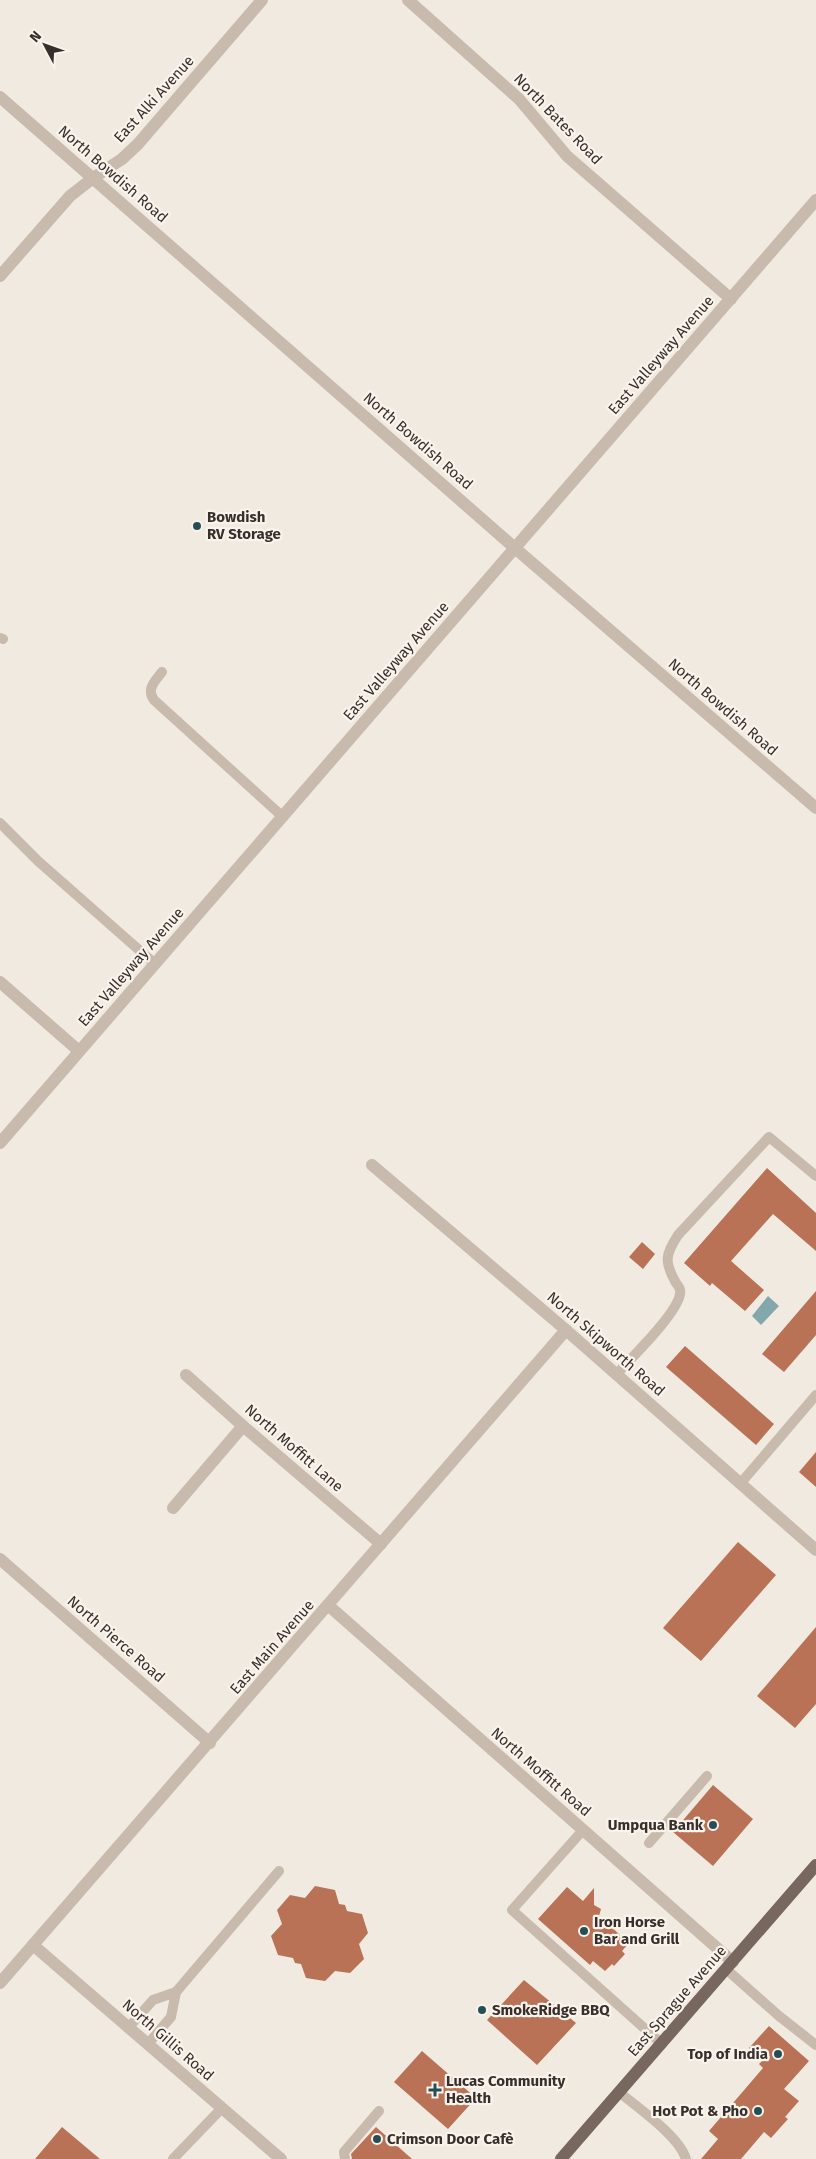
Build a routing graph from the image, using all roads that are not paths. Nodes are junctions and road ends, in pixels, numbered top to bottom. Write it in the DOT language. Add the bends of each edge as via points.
graph roads {
  1 [pos="262,0"];
  2 [pos="408,0"];
  3 [pos="0,97"];
  4 [pos="93,178"];
  5 [pos="816,200"];
  6 [pos="0,276"];
  7 [pos="730,299"];
  8 [pos="516,549"];
  9 [pos="162,672"];
  10 [pos="816,808"];
  11 [pos="283,817"];
  12 [pos="0,823"];
  13 [pos="155,964"];
  14 [pos="0,982"];
  15 [pos="79,1051"];
  16 [pos="0,1143"];
  17 [pos="372,1165"];
  18 [pos="816,1176"];
  19 [pos="566,1330"];
  20 [pos="186,1375"];
  21 [pos="616,1375"];
  22 [pos="816,1394"];
  23 [pos="243,1426"];
  24 [pos="740,1484"];
  25 [pos="173,1508"];
  26 [pos="381,1544"];
  27 [pos="816,1550"];
  28 [pos="1,1564"];
  29 [pos="328,1606"];
  30 [pos="210,1743"];
  31 [pos="707,1776"];
  32 [pos="583,1830"];
  33 [pos="649,1844"];
  34 [pos="816,1865"];
  35 [pos="279,1871"];
  36 [pos="33,1945"];
  37 [pos="729,1966"];
  38 [pos="0,1983"];
  39 [pos="176,1992"];
  40 [pos="129,2027"];
  41 [pos="148,2044"];
  42 [pos="662,2044"];
  43 [pos="816,2045"];
  44 [pos="619,2092"];
  45 [pos="222,2108"];
  46 [pos="379,2111"];
  47 [pos="173,2159"];
  48 [pos="282,2159"];
  49 [pos="345,2159"];
  50 [pos="561,2159"];
  51 [pos="686,2159"];
  1 -- 4 [label="street, East Alki Avenue" via="138,144"];
  2 -- 7 [label="street, North Bates Road" via="519,99 567,156"];
  3 -- 4 [label="street, North Bowdish Road"];
  4 -- 6 [label="street, East Alki Avenue" via="70,196"];
  4 -- 8 [label="street, North Bowdish Road"];
  5 -- 7 [label="street, East Valleyway Avenue"];
  7 -- 8 [label="street, East Valleyway Avenue"];
  8 -- 10 [label="street, North Bowdish Road"];
  8 -- 11 [label="street, East Valleyway Avenue"];
  9 -- 11 [label="lane" via="152,686 154,700"];
  11 -- 13 [label="street, East Valleyway Avenue"];
  12 -- 13 [label="lane" via="38,861"];
  13 -- 15 [label="street, East Valleyway Avenue"];
  14 -- 15 [label="street"];
  15 -- 16 [label="street, East Valleyway Avenue"];
  17 -- 19 [label="street, North Skipworth Road"];
  18 -- 21 [label="lane" via="769,1137 678,1235 666,1262 681,1290 678,1300 661,1325"];
  19 -- 21 [label="street, North Skipworth Road"];
  19 -- 26 [label="street, East Main Avenue"];
  20 -- 23 [label="street, North Moffitt Lane"];
  21 -- 24 [label="street, North Skipworth Road"];
  22 -- 24 [label="lane"];
  23 -- 25 [label="street"];
  23 -- 26 [label="street, North Moffitt Lane"];
  24 -- 27 [label="street, North Skipworth Road"];
  26 -- 29 [label="street, East Main Avenue"];
  28 -- 30 [label="street, North Pierce Road"];
  29 -- 30 [label="street, East Main Avenue"];
  29 -- 32 [label="street, North Moffitt Road"];
  30 -- 36 [label="street, East Main Avenue"];
  31 -- 33 [label="lane"];
  32 -- 37 [label="street, North Moffitt Road"];
  32 -- 42 [label="lane" via="512,1910"];
  34 -- 37 [label="main road, East Sprague Avenue"];
  35 -- 39 [label="lane"];
  36 -- 38 [label="street, East Main Avenue"];
  36 -- 40 [label="street, North Gillis Road"];
  37 -- 42 [label="main road, East Sprague Avenue"];
  37 -- 43 [label="lane" via="779,2016"];
  39 -- 40 [label="lane" via="153,2000"];
  39 -- 41 [label="lane" via="170,2017"];
  40 -- 41 [label="street, North Gillis Road"];
  41 -- 45 [label="street, North Gillis Road"];
  42 -- 44 [label="main road, East Sprague Avenue"];
  44 -- 50 [label="main road, East Sprague Avenue"];
  44 -- 51 [label="lane" via="668,2134 683,2150"];
  45 -- 47 [label="lane"];
  45 -- 48 [label="street, North Gillis Road"];
  46 -- 49 [label="lane" via="344,2152"];
}
